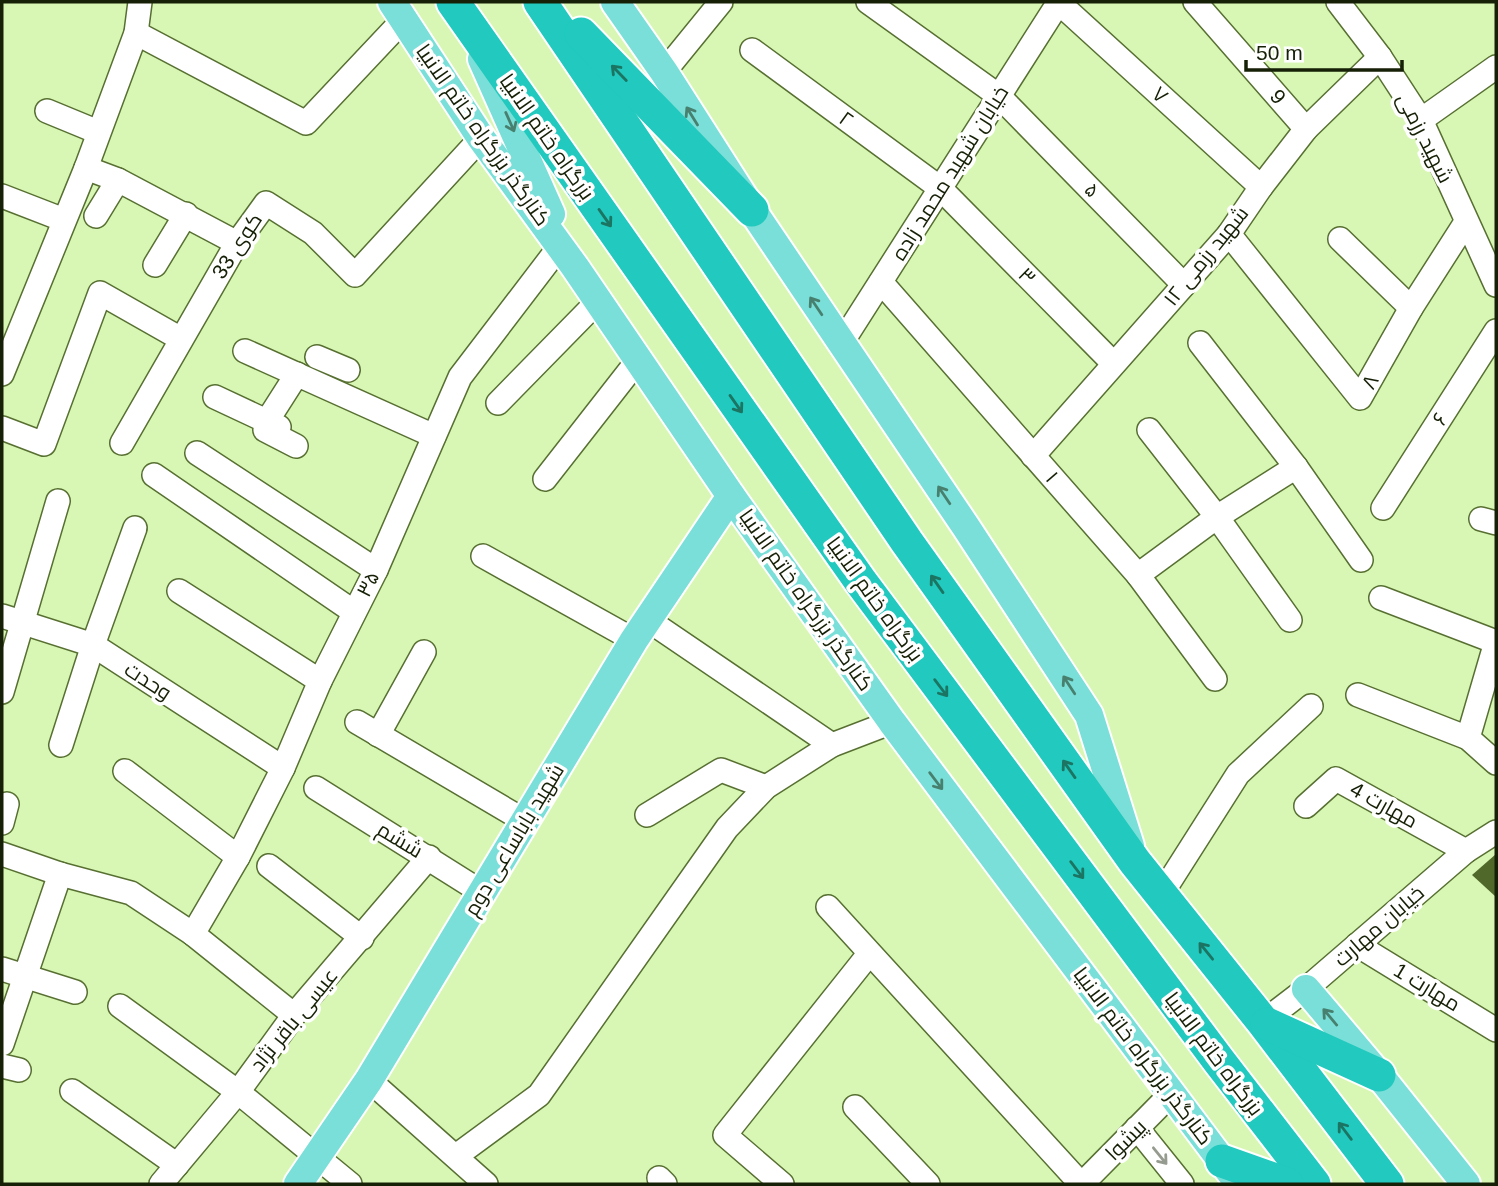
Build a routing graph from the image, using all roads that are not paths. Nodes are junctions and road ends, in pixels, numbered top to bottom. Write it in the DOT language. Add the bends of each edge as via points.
graph roads {
  1 [pos="140,2"];
  2 [pos="540,2"];
  3 [pos="550,2"];
  4 [pos="615,2"];
  5 [pos="721,2"];
  6 [pos="868,2"];
  7 [pos="1059,2"];
  8 [pos="1195,2"];
  9 [pos="1338,2"];
  10 [pos="458,8"];
  11 [pos="398,10"];
  12 [pos="135,33"];
  13 [pos="752,50"];
  14 [pos="1380,57"];
  15 [pos="1496,67"];
  16 [pos="664,72"];
  17 [pos="999,96"];
  18 [pos="47,111"];
  19 [pos="1421,120"];
  20 [pos="1306,129"];
  21 [pos="98,132"];
  22 [pos="481,138"];
  23 [pos="86,168"];
  24 [pos="118,180"];
  25 [pos="1261,187"];
  26 [pos="940,188"];
  27 [pos="2,196"];
  28 [pos="752,210"];
  29 [pos="186,214"];
  30 [pos="96,216"];
  31 [pos="64,220"];
  32 [pos="1466,222"];
  33 [pos="1229,234"];
  34 [pos="1340,239"];
  35 [pos="237,243"];
  36 [pos="568,257"];
  37 [pos="155,265"];
  38 [pos="881,282"];
  39 [pos="1184,285"];
  40 [pos="1496,285"];
  41 [pos="598,301"];
  42 [pos="1411,308"];
  43 [pos="1496,331"];
  44 [pos="181,339"];
  45 [pos="7,343"];
  46 [pos="1200,343"];
  47 [pos="841,344"];
  48 [pos="245,351"];
  49 [pos="638,360"];
  50 [pos="1113,363"];
  51 [pos="311,365"];
  52 [pos="348,370"];
  53 [pos="2,374"];
  54 [pos="215,397"];
  55 [pos="498,402"];
  56 [pos="274,424"];
  57 [pos="2,428"];
  58 [pos="1149,430"];
  59 [pos="434,436"];
  60 [pos="122,443"];
  61 [pos="296,446"];
  62 [pos="197,453"];
  63 [pos="1033,456"];
  64 [pos="1296,467"];
  65 [pos="154,475"];
  66 [pos="545,479"];
  67 [pos="731,495"];
  68 [pos="58,501"];
  69 [pos="1383,508"];
  70 [pos="1217,517"];
  71 [pos="135,528"];
  72 [pos="483,556"];
  73 [pos="1361,560"];
  74 [pos="376,570"];
  75 [pos="1139,575"];
  76 [pos="179,591"];
  77 [pos="1381,598"];
  78 [pos="354,612"];
  79 [pos="13,620"];
  80 [pos="1290,620"];
  81 [pos="641,630"];
  82 [pos="93,645"];
  83 [pos="424,652"];
  84 [pos="1215,679"];
  85 [pos="320,681"];
  86 [pos="2,692"];
  87 [pos="1358,695"];
  88 [pos="1311,706"];
  89 [pos="357,722"];
  90 [pos="892,722"];
  91 [pos="378,735"];
  92 [pos="1468,738"];
  93 [pos="61,745"];
  94 [pos="832,745"];
  95 [pos="1496,763"];
  96 [pos="283,768"];
  97 [pos="125,771"];
  98 [pos="766,787"];
  99 [pos="316,788"];
  100 [pos="1306,806"];
  101 [pos="646,815"];
  102 [pos="525,821"];
  103 [pos="1495,835"];
  104 [pos="1466,851"];
  105 [pos="2,854"];
  106 [pos="239,857"];
  107 [pos="429,857"];
  108 [pos="1135,862"];
  109 [pos="269,866"];
  110 [pos="60,874"];
  111 [pos="482,893"];
  112 [pos="1161,895"];
  113 [pos="828,907"];
  114 [pos="193,934"];
  115 [pos="362,938"];
  116 [pos="1357,945"];
  117 [pos="869,954"];
  118 [pos="2,970"];
  119 [pos="25,977"];
  120 [pos="1306,989"];
  121 [pos="75,992"];
  122 [pos="120,1006"];
  123 [pos="294,1015"];
  124 [pos="1263,1022"];
  125 [pos="1496,1030"];
  126 [pos="2,1044"];
  127 [pos="1380,1075"];
  128 [pos="369,1080"];
  129 [pos="72,1091"];
  130 [pos="239,1092"];
  131 [pos="1171,1095"];
  132 [pos="855,1107"];
  133 [pos="1137,1129"];
  134 [pos="456,1156"];
  135 [pos="317,1158"];
  136 [pos="177,1165"];
  137 [pos="1231,1173"];
  138 [pos="161,1184"];
  139 [pos="298,1184"];
  140 [pos="351,1184"];
  141 [pos="486,1184"];
  142 [pos="782,1184"];
  143 [pos="928,1184"];
  144 [pos="1081,1184"];
  145 [pos="1182,1184"];
  146 [pos="1287,1184"];
  147 [pos="1314,1184"];
  148 [pos="1387,1184"];
  149 [pos="1466,1184"];
  1 -- 12 [label="street"];
  108 -- 2 [label="highway, one-way" via="907,542"];
  28 -- 3 [label="highway, one-way"];
  4 -- 16 [label="main road"];
  5 -- 16 [label="street"];
  6 -- 17 [label="street, ۵"];
  7 -- 17 [label="street, خیابان شهید محمد زاده"];
  7 -- 25 [label="street, ۷"];
  8 -- 20 [label="street, 9"];
  9 -- 14 [label="street, شهید رزمی"];
  10 -- 36 [label="main road, one-way"];
  10 -- 147 [label="highway, بزرگراه خاتم الانبیا, one-way" via="861,582"];
  11 -- 12 [label="street" via="306,123"];
  11 -- 22 [label="main road, کنارگذر بزرگراه خاتم الانبیا"];
  12 -- 21 [label="street"];
  13 -- 26 [label="street, ۲"];
  14 -- 19 [label="street, شهید رزمی"];
  14 -- 20 [label="street, شهید رزمی ۱۲"];
  15 -- 19 [label="street"];
  28 -- 16 [label="main road, one-way"];
  17 -- 26 [label="street, خیابان شهید محمد زاده"];
  17 -- 39 [label="street, ۵"];
  18 -- 21 [label="street"];
  19 -- 32 [label="street, شهید رزمی"];
  20 -- 25 [label="street, شهید رزمی ۱۲"];
  21 -- 23 [label="street"];
  22 -- 35 [label="street, کوی 33" via="355,275 313,233 265,204"];
  22 -- 36 [label="main road, کنارگذر بزرگراه خاتم الانبیا"];
  23 -- 24 [label="street"];
  23 -- 31 [label="street"];
  24 -- 29 [label="street"];
  24 -- 30 [label="street"];
  25 -- 33 [label="street, شهید رزمی ۱۲"];
  26 -- 38 [label="street, خیابان شهید محمد زاده"];
  26 -- 50 [label="street, ۳"];
  27 -- 31 [label="street"];
  47 -- 28 [label="main road, one-way"];
  29 -- 35 [label="street"];
  29 -- 37 [label="street"];
  31 -- 45 [label="street"];
  32 -- 40 [label="street, شهید رزمی"];
  32 -- 42 [label="street, ۸"];
  33 -- 39 [label="street, شهید رزمی ۱۲"];
  33 -- 42 [label="street, ۸" via="1360,398"];
  34 -- 42 [label="street"];
  35 -- 44 [label="street, کوی 33"];
  36 -- 41 [label="main road, کنارگذر بزرگراه خاتم الانبیا"];
  36 -- 59 [label="street, ۳۵" via="460,377"];
  38 -- 47 [label="street, خیابان شهید محمد زاده"];
  38 -- 63 [label="street, ۱"];
  39 -- 50 [label="street, شهید رزمی ۱۲"];
  41 -- 49 [label="main road, کنارگذر بزرگراه خاتم الانبیا"];
  41 -- 55 [label="street"];
  43 -- 69 [label="street, ۶"];
  44 -- 57 [label="street" via="100,293 44,444"];
  44 -- 60 [label="street, کوی 33"];
  45 -- 53 [label="street"];
  46 -- 64 [label="street"];
  108 -- 47 [label="main road, one-way" via="1089,715"];
  48 -- 51 [label="street"];
  49 -- 66 [label="street"];
  49 -- 67 [label="main road, کنارگذر بزرگراه خاتم الانبیا"];
  50 -- 63 [label="street, شهید رزمی ۱۲"];
  51 -- 52 [label="street"];
  51 -- 56 [label="street"];
  51 -- 59 [label="street"];
  54 -- 56 [label="street"];
  56 -- 61 [label="street" via="265,430"];
  58 -- 70 [label="street"];
  59 -- 74 [label="street, ۳۵"];
  62 -- 74 [label="street"];
  63 -- 75 [label="street, ۱"];
  64 -- 70 [label="street"];
  64 -- 73 [label="street"];
  65 -- 78 [label="street"];
  67 -- 81 [label="main road, شهید باباساعی دوم"];
  67 -- 90 [label="main road, کنارگذر بزرگراه خاتم الانبیا"];
  68 -- 79 [label="street"];
  70 -- 75 [label="street"];
  70 -- 80 [label="street"];
  71 -- 82 [label="street"];
  72 -- 81 [label="street"];
  74 -- 78 [label="street, ۳۵"];
  75 -- 84 [label="street, ۱"];
  76 -- 85 [label="street"];
  77 -- 92 [label="street" via="1496,642"];
  78 -- 85 [label="street, ۳۵"];
  79 -- 82 [label="street, وحدت"];
  79 -- 86 [label="street"];
  81 -- 94 [label="street"];
  81 -- 102 [label="main road, شهید باباساعی دوم"];
  82 -- 93 [label="street"];
  82 -- 96 [label="street, وحدت"];
  83 -- 91 [label="street"];
  85 -- 96 [label="street, ۳۵"];
  87 -- 92 [label="street"];
  88 -- 112 [label="street" via="1238,774"];
  89 -- 91 [label="street"];
  90 -- 94 [label="street"];
  90 -- 131 [label="main road, کنارگذر بزرگراه خاتم الانبیا, one-way"];
  91 -- 102 [label="street"];
  92 -- 95 [label="street"];
  94 -- 98 [label="street"];
  96 -- 106 [label="street, ۳۵"];
  97 -- 106 [label="street"];
  98 -- 101 [label="street" via="721,769"];
  98 -- 134 [label="street" via="727,828 539,1095"];
  99 -- 107 [label="street, ششم"];
  100 -- 104 [label="street, مهارت 4" via="1336,779"];
  102 -- 111 [label="main road, شهید باباساعی دوم"];
  103 -- 104 [label="street, خیابان مهارت"];
  104 -- 116 [label="street, خیابان مهارت"];
  105 -- 110 [label="street"];
  106 -- 114 [label="street, ۳۵"];
  107 -- 111 [label="street, ششم"];
  107 -- 115 [label="street, عیسی باقر نژاد"];
  108 -- 112 [label="highway"];
  109 -- 115 [label="street"];
  110 -- 114 [label="street" via="131,893"];
  110 -- 119 [label="street"];
  111 -- 128 [label="main road, شهید باباساعی دوم"];
  124 -- 112 [label="highway, one-way"];
  113 -- 117 [label="street"];
  114 -- 123 [label="street"];
  115 -- 123 [label="street, عیسی باقر نژاد"];
  116 -- 120 [label="street, خیابان مهارت"];
  116 -- 125 [label="street, مهارت 1"];
  117 -- 142 [label="street" via="725,1135"];
  117 -- 144 [label="street"];
  118 -- 119 [label="street"];
  119 -- 121 [label="street"];
  119 -- 126 [label="street"];
  120 -- 124 [label="street, خیابان مهارت"];
  127 -- 120 [label="main road, one-way"];
  122 -- 130 [label="street"];
  123 -- 130 [label="street, عیسی باقر نژاد"];
  124 -- 127 [label="highway"];
  148 -- 124 [label="highway, one-way"];
  127 -- 149 [label="main road"];
  128 -- 134 [label="street"];
  128 -- 135 [label="main road, شهید باباساعی دوم"];
  129 -- 136 [label="street"];
  130 -- 135 [label="street"];
  130 -- 136 [label="street, عیسی باقر نژاد"];
  131 -- 133 [label="street, پیشوا"];
  131 -- 137 [label="main road, کنارگذر بزرگراه خاتم الانبیا"];
  132 -- 143 [label="street"];
  133 -- 144 [label="street, پیشوا"];
  133 -- 145 [label="street, one-way"];
  134 -- 141 [label="street"];
  135 -- 139 [label="main road, شهید باباساعی دوم"];
  135 -- 140 [label="street"];
  136 -- 138 [label="street, عیسی باقر نژاد"];
  137 -- 146 [label="highway"];
}
